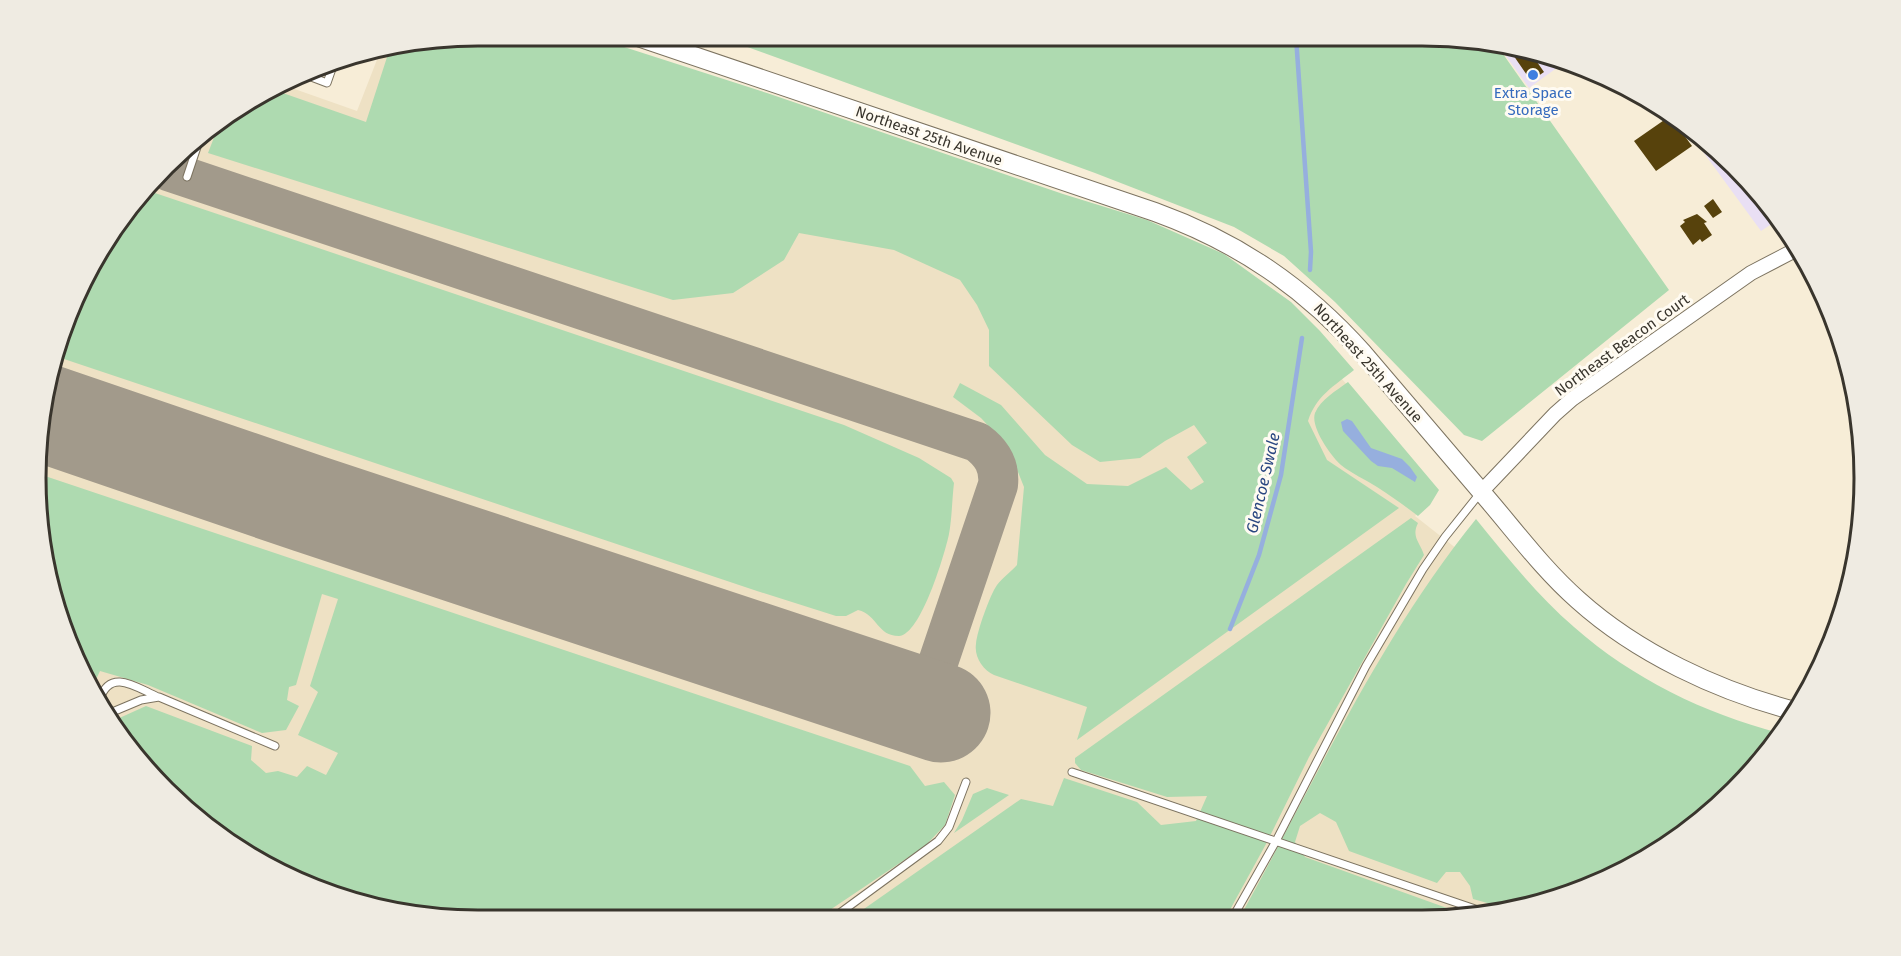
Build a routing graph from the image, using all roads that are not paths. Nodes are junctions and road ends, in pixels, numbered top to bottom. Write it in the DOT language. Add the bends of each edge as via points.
graph roads {
  1 [pos="665,46"];
  2 [pos="331,72"];
  3 [pos="315,78"];
  4 [pos="196,152"];
  5 [pos="188,177"];
  6 [pos="1791,252"];
  7 [pos="1482,492"];
  8 [pos="103,691"];
  9 [pos="159,697"];
  10 [pos="1788,709"];
  11 [pos="115,711"];
  12 [pos="275,746"];
  13 [pos="1072,772"];
  14 [pos="966,782"];
  15 [pos="1276,841"];
  16 [pos="1469,907"];
  17 [pos="844,910"];
  18 [pos="1237,910"];
  1 -- 7 [label="main road, Northeast 25th Avenue" via="1155,212 1233,246 1279,276 1328,316"];
  2 -- 3 [label="lane" via="327,83"];
  4 -- 5 [label="lane"];
  6 -- 7 [label="street, Northeast Beacon Court" via="1751,273 1572,399"];
  7 -- 10 [label="main road, Northeast 25th Avenue" via="1577,599 1616,629 1705,681"];
  7 -- 15 [label="lane" via="1423,569 1366,666"];
  8 -- 9 [label="lane" via="112,681 121,681"];
  9 -- 11 [label="lane"];
  9 -- 12 [label="lane"];
  13 -- 15 [label="lane"];
  14 -- 17 [label="lane" via="949,827 938,841"];
  15 -- 16 [label="lane"];
  15 -- 18 [label="lane"];
}
